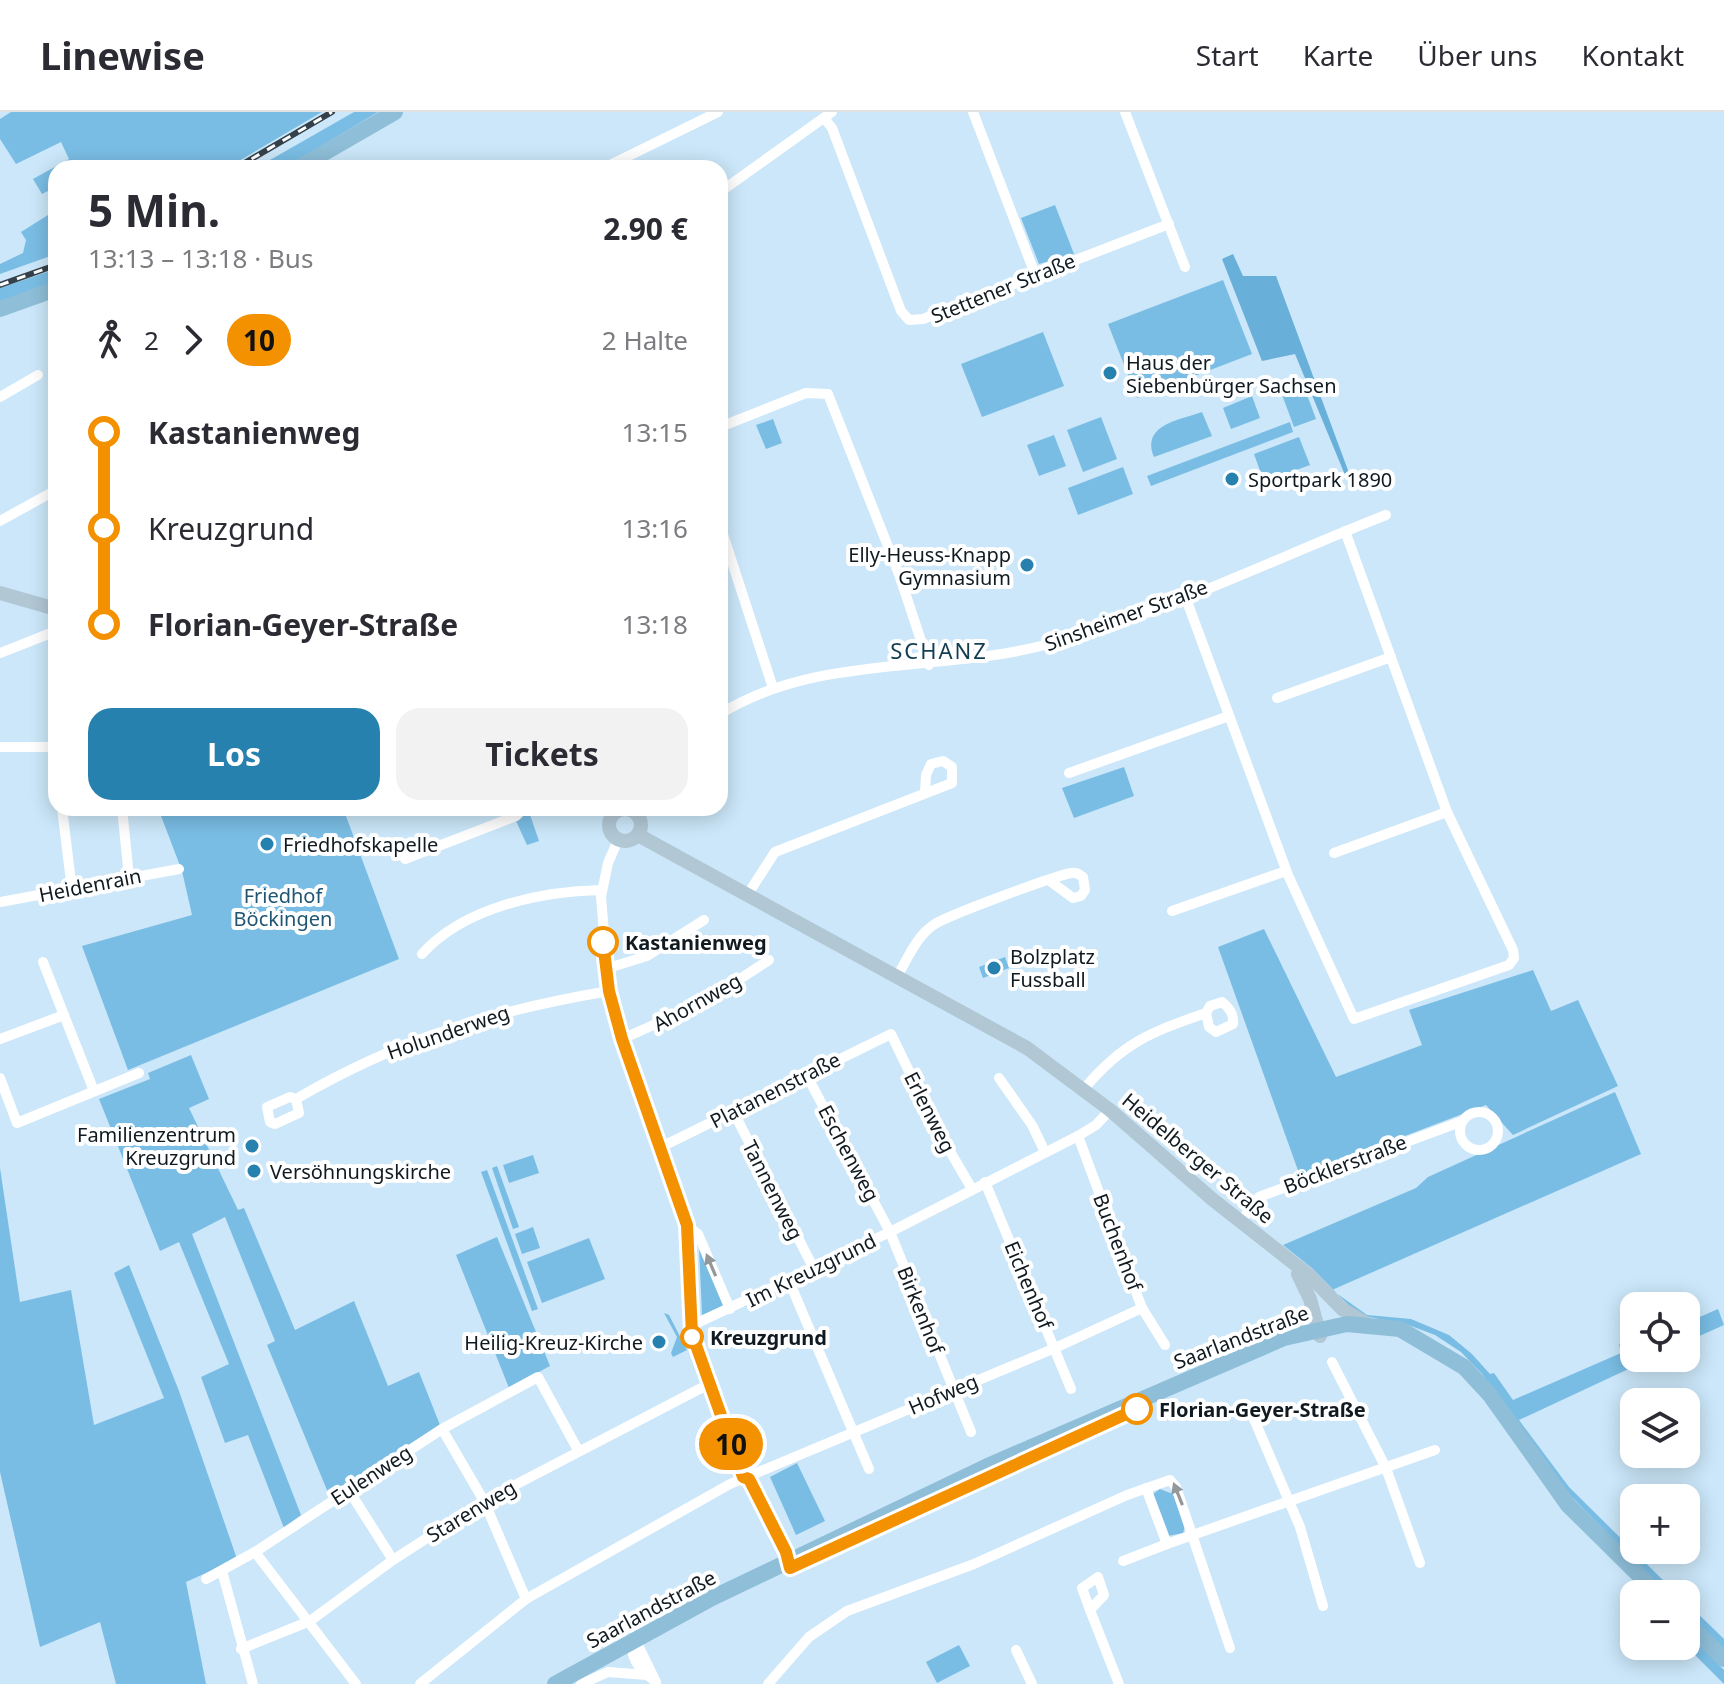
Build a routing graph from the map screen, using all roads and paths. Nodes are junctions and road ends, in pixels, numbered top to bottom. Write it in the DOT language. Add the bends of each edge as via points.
graph roads {
  1 [pos="395,112"];
  2 [pos="718,112"];
  3 [pos="973,112"];
  4 [pos="1125,112"];
  5 [pos="828,115"];
  6 [pos="323,160"];
  7 [pos="620,160"];
  8 [pos="728,186"];
  9 [pos="1169,224"];
  10 [pos="1185,267"];
  11 [pos="1035,274"];
  12 [pos="48,292"];
  13 [pos="0,309"];
  14 [pos="38,375"];
  15 [pos="0,397"];
  16 [pos="728,424"];
  17 [pos="48,494"];
  18 [pos="1386,515"];
  19 [pos="0,521"];
  20 [pos="1345,531"];
  21 [pos="728,551"];
  22 [pos="732,564"];
  23 [pos="728,565"];
  24 [pos="0,593"];
  25 [pos="1185,596"];
  26 [pos="48,607"];
  27 [pos="48,634"];
  28 [pos="0,653"];
  29 [pos="1391,657"];
  30 [pos="929,665"];
  31 [pos="773,688"];
  32 [pos="1277,698"];
  33 [pos="728,710"];
  34 [pos="1229,716"];
  35 [pos="0,747"];
  36 [pos="48,747"];
  37 [pos="1069,773"];
  38 [pos="925,793"];
  39 [pos="1447,812"];
  40 [pos="63,816"];
  41 [pos="123,816"];
  42 [pos="516,816"];
  43 [pos="607,816"];
  44 [pos="638,816"];
  45 [pos="638,835"];
  46 [pos="618,840"];
  47 [pos="1334,853"];
  48 [pos="405,859"];
  49 [pos="179,869"];
  50 [pos="1286,871"];
  51 [pos="129,877"];
  52 [pos="1050,881"];
  53 [pos="72,890"];
  54 [pos="602,890"];
  55 [pos="748,894"];
  56 [pos="0,902"];
  57 [pos="1172,911"];
  58 [pos="704,920"];
  59 [pos="422,954"];
  60 [pos="769,960"];
  61 [pos="43,962"];
  62 [pos="605,969"];
  63 [pos="898,975"];
  64 [pos="609,991"];
  65 [pos="1206,1013"];
  66 [pos="64,1015"];
  67 [pos="891,1034"];
  68 [pos="0,1039"];
  69 [pos="622,1039"];
  70 [pos="139,1073"];
  71 [pos="806,1074"];
  72 [pos="0,1078"];
  73 [pos="999,1078"];
  74 [pos="1084,1089"];
  75 [pos="94,1091"];
  76 [pos="296,1099"];
  77 [pos="1110,1110"];
  78 [pos="733,1111"];
  79 [pos="1460,1122"];
  80 [pos="1078,1136"];
  81 [pos="659,1148"];
  82 [pos="1045,1152"];
  83 [pos="985,1182"];
  84 [pos="972,1189"];
  85 [pos="1241,1221"];
  86 [pos="687,1225"];
  87 [pos="890,1232"];
  88 [pos="1286,1258"];
  89 [pos="814,1269"];
  90 [pos="789,1281"];
  91 [pos="1324,1293"];
  92 [pos="1142,1308"];
  93 [pos="730,1309"];
  94 [pos="1367,1324"];
  95 [pos="691,1326"];
  96 [pos="1325,1331"];
  97 [pos="1418,1339"];
  98 [pos="1165,1345"];
  99 [pos="1055,1348"];
  100 [pos="1332,1362"];
  101 [pos="709,1384"];
  102 [pos="1071,1389"];
  103 [pos="953,1390"];
  104 [pos="1254,1419"];
  105 [pos="442,1429"];
  106 [pos="852,1432"];
  107 [pos="971,1432"];
  108 [pos="578,1450"];
  109 [pos="1435,1450"];
  110 [pos="1386,1468"];
  111 [pos="869,1469"];
  112 [pos="743,1477"];
  113 [pos="1146,1488"];
  114 [pos="348,1489"];
  115 [pos="1287,1500"];
  116 [pos="484,1501"];
  117 [pos="1193,1534"];
  118 [pos="1167,1544"];
  119 [pos="255,1552"];
  120 [pos="393,1560"];
  121 [pos="1123,1561"];
  122 [pos="1420,1563"];
  123 [pos="222,1571"];
  124 [pos="206,1579"];
  125 [pos="1644,1580"];
  126 [pos="526,1599"];
  127 [pos="1323,1606"];
  128 [pos="1090,1610"];
  129 [pos="310,1621"];
  130 [pos="1700,1636"];
  131 [pos="635,1646"];
  132 [pos="1230,1648"];
  133 [pos="241,1649"];
  134 [pos="1016,1650"];
  135 [pos="1724,1659"];
  136 [pos="654,1680"];
  137 [pos="253,1684"];
  138 [pos="356,1684"];
  139 [pos="420,1684"];
  140 [pos="555,1684"];
  141 [pos="572,1684"];
  142 [pos="581,1684"];
  143 [pos="768,1684"];
  144 [pos="1032,1684"];
  145 [pos="1119,1684"];
  1 -- 6 [label="main road"];
  2 -- 7 [label="street"];
  3 -- 11 [label="street"];
  4 -- 9 [label="street"];
  5 -- 8 [label="street"];
  5 -- 11 [label="street, Stettener Straße" via="904,316 923,319"];
  9 -- 10 [label="street"];
  9 -- 11 [label="street, Stettener Straße"];
  12 -- 13 [label="main road"];
  14 -- 15 [label="street"];
  16 -- 30 [label="street" via="806,393 828,394"];
  17 -- 19 [label="street"];
  18 -- 20 [label="street, Sinsheimer Straße"];
  20 -- 25 [label="street, Sinsheimer Straße"];
  20 -- 29 [label="street"];
  21 -- 22 [label="street"];
  22 -- 23 [label="street"];
  22 -- 31 [label="street"];
  24 -- 26 [label="main road"];
  25 -- 30 [label="street, Sinsheimer Straße" via="1047,644"];
  25 -- 34 [label="street"];
  27 -- 28 [label="street"];
  29 -- 32 [label="street"];
  29 -- 39 [label="street"];
  30 -- 31 [label="street, Sinsheimer Straße" via="866,668"];
  31 -- 33 [label="street, Sinsheimer Straße"];
  34 -- 37 [label="street"];
  34 -- 50 [label="street"];
  35 -- 36 [label="street"];
  38 -- 55 [label="street" via="775,852"];
  39 -- 47 [label="street"];
  39 -- 50 [label="street" via="1513,950 1514,958 1503,967 1354,1019"];
  40 -- 53 [label="street"];
  41 -- 51 [label="street"];
  42 -- 48 [label="street"];
  43 -- 46 [label="main road"];
  44 -- 45 [label="main road"];
  45 -- 46 [label="main road"];
  45 -- 55 [label="main road, Heidelberger Straße"];
  46 -- 54 [label="street"];
  49 -- 51 [label="street, Heidenrain"];
  50 -- 57 [label="street"];
  51 -- 53 [label="street, Heidenrain"];
  52 -- 63 [label="street" via="936,923 922,935"];
  53 -- 56 [label="street, Heidenrain"];
  54 -- 59 [label="street" via="503,907 440,936"];
  54 -- 62 [label="street"];
  55 -- 63 [label="main road, Heidelberger Straße"];
  58 -- 62 [label="street" via="647,956"];
  60 -- 69 [label="street, Ahornweg" via="703,1003"];
  61 -- 66 [label="street"];
  62 -- 64 [label="street"];
  63 -- 74 [label="main road, Heidelberger Straße" via="1004,1033"];
  64 -- 69 [label="street"];
  64 -- 76 [label="street, Holunderweg" via="513,1008 434,1033"];
  65 -- 74 [label="street" via="1126,1045"];
  66 -- 68 [label="street"];
  66 -- 75 [label="street"];
  67 -- 71 [label="street, Platanenstraße"];
  67 -- 84 [label="street, Erlenweg"];
  69 -- 81 [label="street"];
  70 -- 75 [label="street"];
  71 -- 78 [label="street, Platanenstraße"];
  71 -- 87 [label="street, Eschenweg"];
  72 -- 75 [label="street" via="17,1123"];
  73 -- 82 [label="street"];
  74 -- 77 [label="main road, Heidelberger Straße"];
  77 -- 80 [label="street, Im Kreuzgrund"];
  77 -- 85 [label="main road, Heidelberger Straße"];
  78 -- 81 [label="street, Platanenstraße"];
  78 -- 89 [label="street, Tannenweg"];
  79 -- 85 [label="street, Böcklerstraße" via="1259,1197"];
  80 -- 82 [label="street, Im Kreuzgrund"];
  80 -- 92 [label="street, Buchenhof"];
  81 -- 86 [label="street"];
  82 -- 83 [label="street, Im Kreuzgrund"];
  83 -- 84 [label="street, Im Kreuzgrund"];
  83 -- 99 [label="street, Eichenhof"];
  84 -- 87 [label="street, Im Kreuzgrund"];
  85 -- 88 [label="main road, Heidelberger Straße"];
  93 -- 86 [label="street, one-way" via="698,1234"];
  86 -- 95 [label="street"];
  87 -- 89 [label="street, Im Kreuzgrund"];
  87 -- 103 [label="street, Birkenhof"];
  88 -- 91 [label="main road, Heidelberger Straße"];
  88 -- 96 [label="main road, Heidelberger Straße" via="1305,1285"];
  89 -- 90 [label="street, Im Kreuzgrund"];
  90 -- 93 [label="street, Im Kreuzgrund"];
  90 -- 106 [label="street"];
  91 -- 94 [label="main road, Heidelberger Straße"];
  91 -- 96 [label="main road"];
  92 -- 98 [label="street, Buchenhof"];
  92 -- 99 [label="street, Hofweg"];
  93 -- 95 [label="street, Im Kreuzgrund"];
  94 -- 96 [label="main road, Saarlandstraße"];
  94 -- 97 [label="main road, Saarlandstraße" via="1400,1329"];
  95 -- 101 [label="street"];
  96 -- 97 [label="main road, Saarlandstraße" via="1374,1331"];
  96 -- 131 [label="main road, Saarlandstraße" via="1236,1358 992,1464 787,1561"];
  97 -- 125 [label="main road" via="1478,1380 1568,1505"];
  99 -- 102 [label="street, Eichenhof"];
  99 -- 103 [label="street, Hofweg"];
  100 -- 110 [label="street"];
  101 -- 108 [label="street, Starenweg"];
  101 -- 112 [label="street"];
  103 -- 106 [label="street, Hofweg"];
  103 -- 107 [label="street, Birkenhof"];
  104 -- 115 [label="street"];
  105 -- 108 [label="street, Eulenweg" via="538,1377"];
  105 -- 114 [label="street, Eulenweg"];
  105 -- 116 [label="street"];
  106 -- 111 [label="street"];
  106 -- 112 [label="street, Hofweg"];
  108 -- 116 [label="street, Starenweg"];
  109 -- 110 [label="street"];
  110 -- 115 [label="street"];
  110 -- 122 [label="street"];
  112 -- 126 [label="street"];
  117 -- 113 [label="street, one-way" via="1174,1482"];
  113 -- 118 [label="street"];
  113 -- 143 [label="street" via="974,1564 847,1611 809,1637"];
  114 -- 119 [label="street, Eulenweg"];
  114 -- 120 [label="street"];
  115 -- 117 [label="street"];
  115 -- 127 [label="street"];
  116 -- 120 [label="street, Starenweg"];
  116 -- 126 [label="street"];
  117 -- 118 [label="street"];
  117 -- 132 [label="street"];
  118 -- 121 [label="street"];
  119 -- 123 [label="street, Eulenweg"];
  119 -- 129 [label="street"];
  120 -- 129 [label="street, Starenweg"];
  123 -- 124 [label="street, Eulenweg"];
  123 -- 133 [label="street"];
  126 -- 139 [label="street"];
  128 -- 145 [label="street"];
  129 -- 133 [label="street, Starenweg"];
  129 -- 138 [label="street"];
  130 -- 135 [label="main road"];
  131 -- 136 [label="street"];
  131 -- 140 [label="main road, Saarlandstraße"];
  131 -- 141 [label="main road, Saarlandstraße"];
  133 -- 137 [label="street"];
  134 -- 144 [label="street"];
  136 -- 142 [label="street" via="608,1672"];
}
